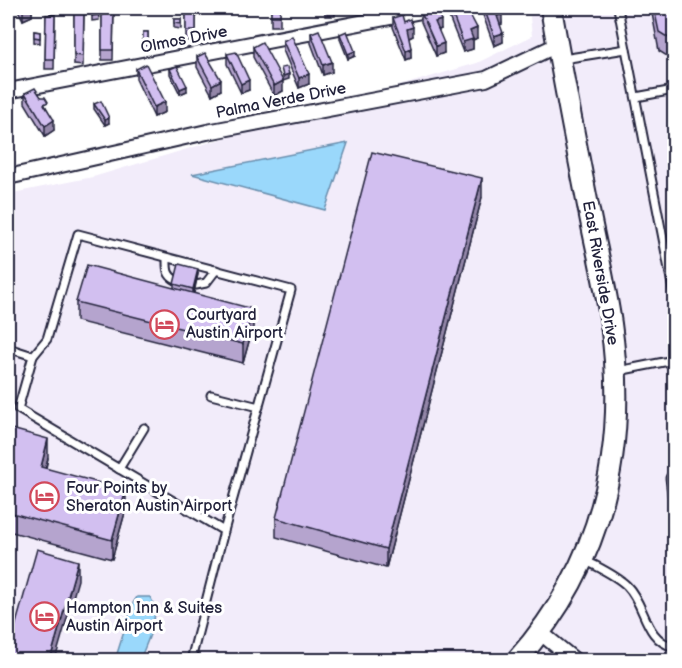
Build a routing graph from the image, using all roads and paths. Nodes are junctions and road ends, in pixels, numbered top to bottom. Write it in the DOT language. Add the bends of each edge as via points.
graph roads {
  1 [pos="437,8"];
  2 [pos="551,8"];
  3 [pos="618,8"];
  4 [pos="418,9"];
  5 [pos="626,49"];
  6 [pos="559,52"];
  7 [pos="675,90"];
  8 [pos="8,91"];
  9 [pos="636,97"];
  10 [pos="8,177"];
  11 [pos="167,258"];
  12 [pos="216,270"];
  13 [pos="176,280"];
  14 [pos="196,285"];
  15 [pos="675,295"];
  16 [pos="8,348"];
  17 [pos="33,356"];
  18 [pos="675,360"];
  19 [pos="614,371"];
  20 [pos="211,395"];
  21 [pos="259,407"];
  22 [pos="144,428"];
  23 [pos="119,469"];
  24 [pos="675,471"];
  25 [pos="675,509"];
  26 [pos="224,531"];
  27 [pos="583,558"];
  28 [pos="541,633"];
  29 [pos="675,646"];
  30 [pos="191,660"];
  31 [pos="517,660"];
  32 [pos="574,660"];
  1 -- 4 [label="street, Olmos Drive"];
  2 -- 6 [label="main road, East Riverside Drive"];
  3 -- 5 [label="lane"];
  4 -- 8 [label="street, Olmos Drive"];
  5 -- 6 [label="lane"];
  5 -- 9 [label="lane"];
  6 -- 10 [label="street, Palma Verde Drive" via="486,79 207,132"];
  6 -- 19 [label="main road, East Riverside Drive" via="611,324"];
  7 -- 9 [label="lane"];
  9 -- 15 [label="lane"];
  11 -- 12 [label="lane"];
  11 -- 13 [label="lane" via="166,270"];
  11 -- 17 [label="lane" via="78,234 48,339"];
  12 -- 14 [label="lane" via="206,283"];
  12 -- 21 [label="lane" via="291,290"];
  16 -- 17 [label="lane"];
  17 -- 23 [label="lane" via="18,409"];
  18 -- 19 [label="lane"];
  19 -- 27 [label="main road, East Riverside Drive" via="616,440 608,489"];
  20 -- 21 [label="lane"];
  21 -- 26 [label="lane"];
  22 -- 23 [label="lane"];
  23 -- 26 [label="lane"];
  24 -- 25 [label="lane" via="670,478"];
  26 -- 30 [label="lane"];
  27 -- 28 [label="main road, East Riverside Drive"];
  27 -- 29 [label="lane" via="625,583 654,636"];
  28 -- 31 [label="main road, East Riverside Drive"];
  28 -- 32 [label="street"];
}
